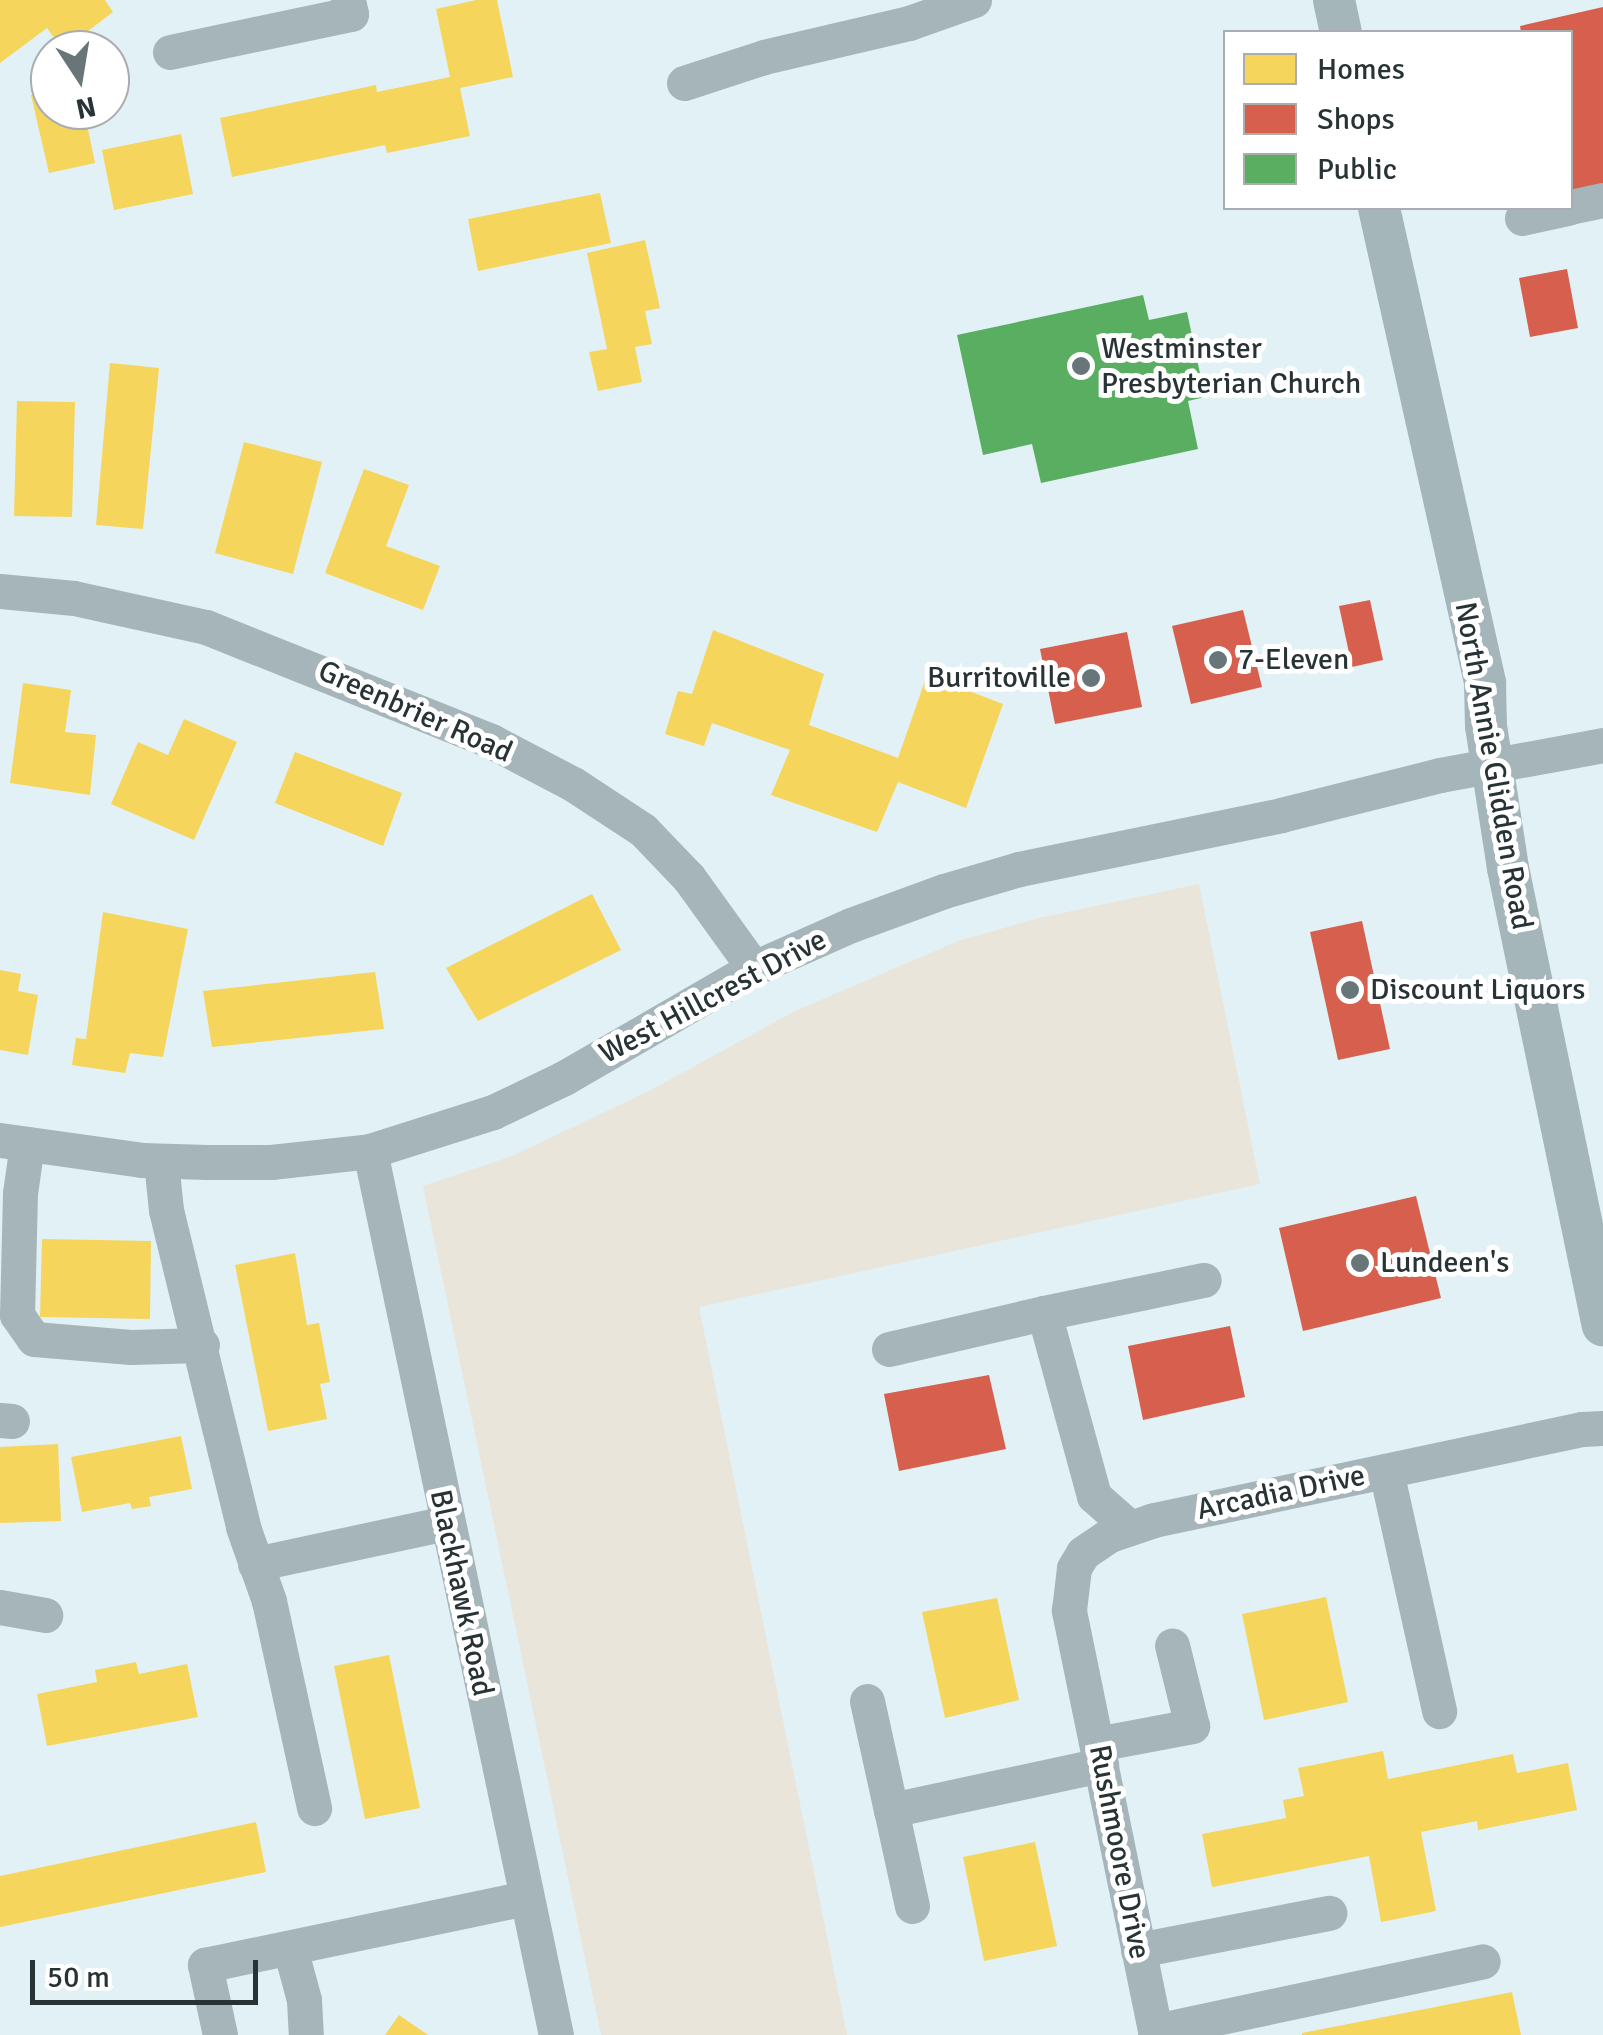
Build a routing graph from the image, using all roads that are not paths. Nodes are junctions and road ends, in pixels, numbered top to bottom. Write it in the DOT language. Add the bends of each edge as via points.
graph roads {
  1 [pos="348,0"];
  2 [pos="974,0"];
  3 [pos="1334,0"];
  4 [pos="1341,30"];
  5 [pos="170,52"];
  6 [pos="684,83"];
  7 [pos="1603,200"];
  8 [pos="1573,206"];
  9 [pos="1379,210"];
  10 [pos="1556,210"];
  11 [pos="1522,218"];
  12 [pos="0,590"];
  13 [pos="1603,745"];
  14 [pos="1491,766"];
  15 [pos="754,968"];
  16 [pos="14,1142"];
  17 [pos="370,1150"];
  18 [pos="160,1161"];
  19 [pos="1204,1280"];
  20 [pos="1044,1314"];
  21 [pos="1603,1325"];
  22 [pos="202,1345"];
  23 [pos="889,1349"];
  24 [pos="1603,1428"];
  25 [pos="1386,1470"];
  26 [pos="447,1523"];
  27 [pos="1129,1527"];
  28 [pos="255,1564"];
  29 [pos="0,1608"];
  30 [pos="45,1615"];
  31 [pos="1172,1645"];
  32 [pos="1082,1668"];
  33 [pos="867,1701"];
  34 [pos="1439,1711"];
  35 [pos="1099,1754"];
  36 [pos="314,1808"];
  37 [pos="890,1810"];
  38 [pos="525,1898"];
  39 [pos="912,1906"];
  40 [pos="1328,1914"];
  41 [pos="290,1948"];
  42 [pos="1138,1950"];
  43 [pos="1483,1961"];
  44 [pos="1156,2033"];
  45 [pos="220,2035"];
  46 [pos="306,2035"];
  47 [pos="556,2035"];
  1 -- 5 [label="street" via="351,14"];
  2 -- 6 [label="street"];
  3 -- 4 [label="main road"];
  7 -- 8 [label="street"];
  9 -- 14 [label="main road, North Annie Glidden Road" via="1485,683"];
  10 -- 11 [label="street"];
  12 -- 15 [label="street, Greenbrier Road" via="122,606 206,626 492,741 643,830 689,878"];
  13 -- 14 [label="street, West Hillcrest Drive"];
  14 -- 15 [label="street, West Hillcrest Drive" via="1019,869 851,925"];
  14 -- 21 [label="main road, North Annie Glidden Road"];
  15 -- 17 [label="street, West Hillcrest Drive" via="493,1112"];
  16 -- 18 [label="street, West Hillcrest Drive"];
  16 -- 22 [label="street" via="20,1193 17,1315 34,1339"];
  17 -- 18 [label="street, West Hillcrest Drive" via="272,1162"];
  17 -- 26 [label="street, Blackhawk Road"];
  18 -- 22 [label="street" via="166,1210"];
  19 -- 20 [label="street"];
  20 -- 23 [label="street"];
  20 -- 27 [label="street" via="1094,1496"];
  22 -- 28 [label="street"];
  24 -- 25 [label="street, Arcadia Drive"];
  25 -- 27 [label="street, Arcadia Drive"];
  25 -- 34 [label="street"];
  26 -- 28 [label="street"];
  26 -- 38 [label="street, Blackhawk Road"];
  27 -- 32 [label="street, Arcadia Drive" via="1083,1553 1074,1568 1069,1610"];
  28 -- 36 [label="street"];
  29 -- 30 [label="street"];
  31 -- 35 [label="street" via="1192,1726"];
  32 -- 35 [label="street, Rushmoore Drive"];
  33 -- 37 [label="street"];
  35 -- 37 [label="street"];
  35 -- 42 [label="street, Rushmoore Drive"];
  37 -- 39 [label="street"];
  38 -- 41 [label="street"];
  38 -- 47 [label="street, Blackhawk Road"];
  40 -- 42 [label="street"];
  41 -- 45 [label="street" via="205,1965"];
  41 -- 46 [label="street"];
  42 -- 44 [label="street, Rushmoore Drive"];
  43 -- 44 [label="street"];
}
